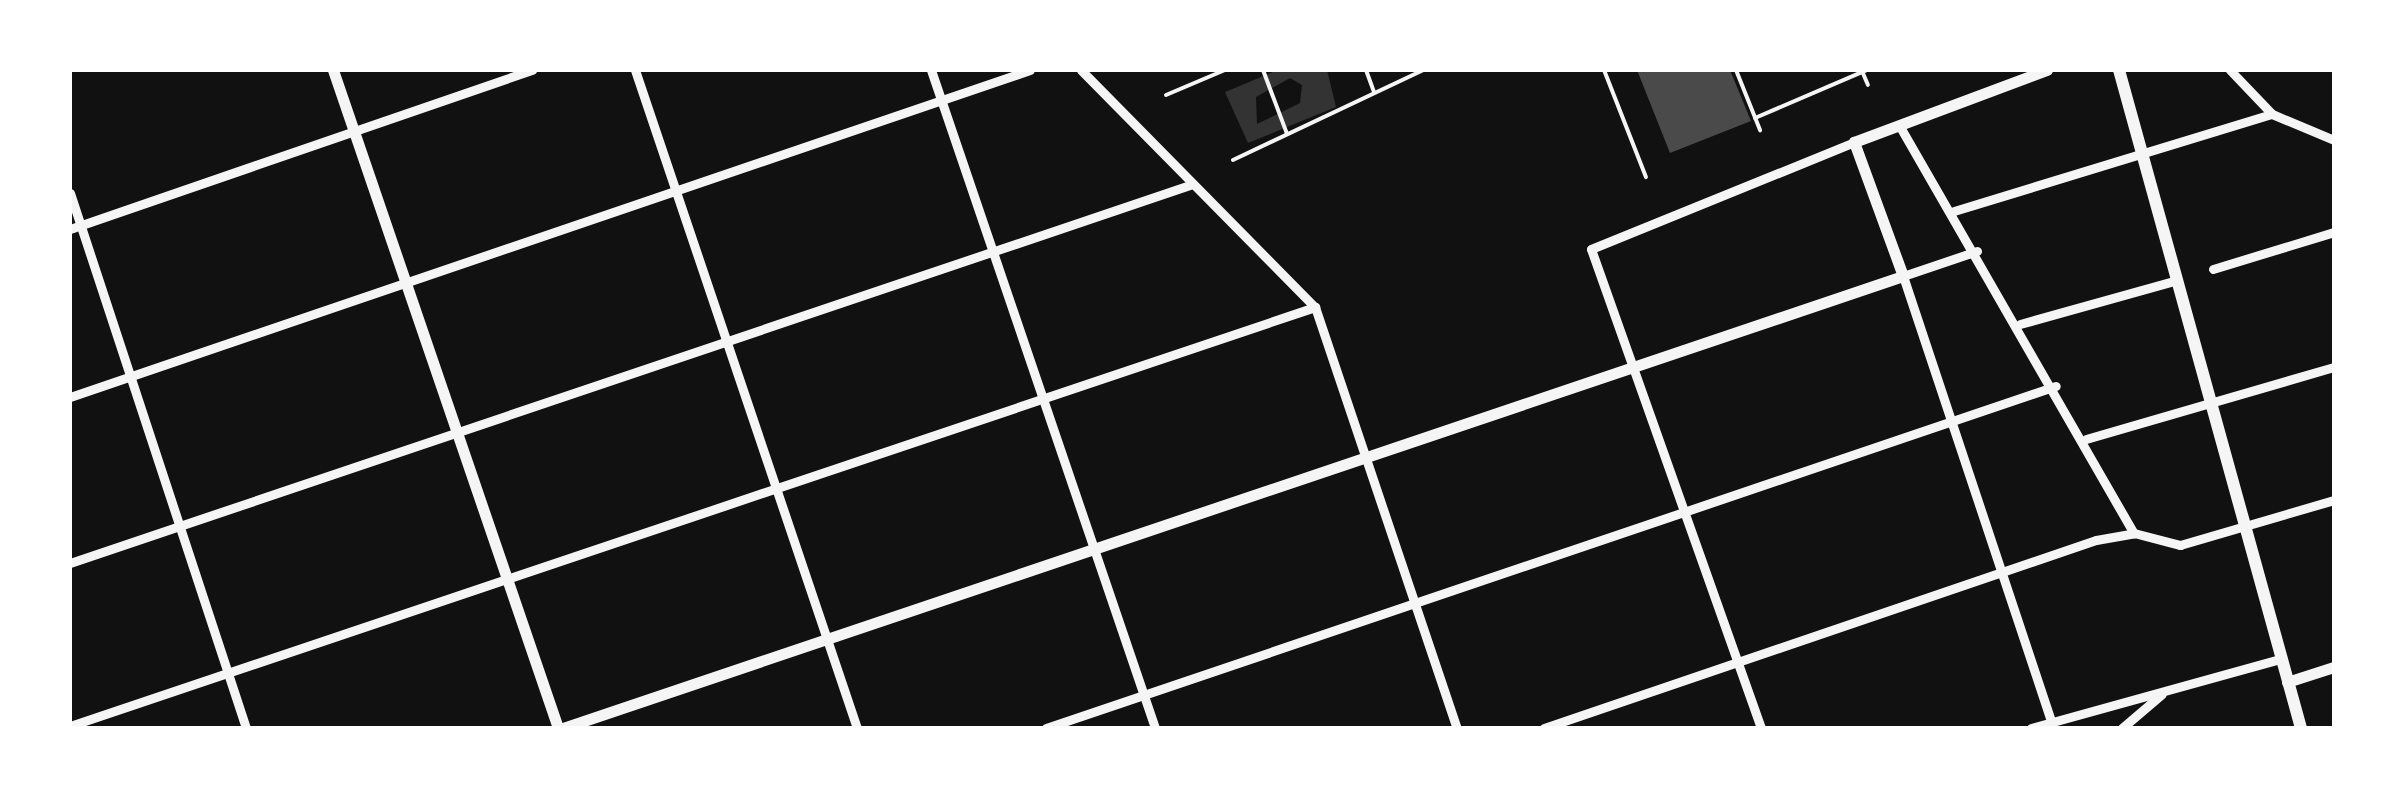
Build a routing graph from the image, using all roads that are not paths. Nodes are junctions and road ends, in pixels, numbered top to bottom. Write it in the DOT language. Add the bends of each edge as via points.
graph roads {
  1 [pos="332,70"];
  2 [pos="532,70"];
  3 [pos="635,70"];
  4 [pos="931,70"];
  5 [pos="1030,70"];
  6 [pos="1080,70"];
  7 [pos="2047,70"];
  8 [pos="2119,70"];
  9 [pos="2230,70"];
  10 [pos="940,99"];
  11 [pos="2272,114"];
  12 [pos="1899,124"];
  13 [pos="354,131"];
  14 [pos="2334,140"];
  15 [pos="1854,142"];
  16 [pos="2143,152"];
  17 [pos="1193,184"];
  18 [pos="674,191"];
  19 [pos="70,193"];
  20 [pos="1954,211"];
  21 [pos="75,227"];
  22 [pos="2334,232"];
  23 [pos="991,248"];
  24 [pos="1977,251"];
  25 [pos="2213,270"];
  26 [pos="1903,276"];
  27 [pos="2178,280"];
  28 [pos="405,282"];
  29 [pos="1316,307"];
  30 [pos="2020,324"];
  31 [pos="728,340"];
  32 [pos="2334,367"];
  33 [pos="1634,372"];
  34 [pos="130,377"];
  35 [pos="2056,386"];
  36 [pos="70,397"];
  37 [pos="1043,398"];
  38 [pos="2209,403"];
  39 [pos="1954,421"];
  40 [pos="456,429"];
  41 [pos="2086,439"];
  42 [pos="1362,460"];
  43 [pos="778,491"];
  44 [pos="2334,500"];
  45 [pos="1684,512"];
  46 [pos="2242,525"];
  47 [pos="180,527"];
  48 [pos="2134,533"];
  49 [pos="1094,549"];
  50 [pos="70,563"];
  51 [pos="2002,573"];
  52 [pos="509,584"];
  53 [pos="1416,603"];
  54 [pos="827,638"];
  55 [pos="2279,659"];
  56 [pos="1740,666"];
  57 [pos="2334,667"];
  58 [pos="228,673"];
  59 [pos="2286,682"];
  60 [pos="2166,692"];
  61 [pos="1144,695"];
  62 [pos="2051,722"];
  63 [pos="70,726"];
  64 [pos="246,728"];
  65 [pos="561,728"];
  66 [pos="857,728"];
  67 [pos="1046,728"];
  68 [pos="1155,728"];
  69 [pos="1457,728"];
  70 [pos="1544,728"];
  71 [pos="1761,728"];
  72 [pos="2032,728"];
  73 [pos="2122,728"];
  74 [pos="2301,728"];
  1 -- 13 [label="street"];
  2 -- 13 [label="street"];
  3 -- 18 [label="street"];
  4 -- 10 [label="street"];
  5 -- 10 [label="street"];
  6 -- 17 [label="street"];
  7 -- 12 [label="street"];
  8 -- 16 [label="main road"];
  9 -- 11 [label="street"];
  10 -- 18 [label="street"];
  10 -- 23 [label="street"];
  11 -- 14 [label="street"];
  11 -- 16 [label="street"];
  12 -- 15 [label="street"];
  12 -- 20 [label="street"];
  13 -- 21 [label="street"];
  13 -- 28 [label="street"];
  15 -- 26 [label="street"];
  15 -- 33 [label="street" via="1591,249"];
  16 -- 20 [label="street"];
  16 -- 27 [label="main road"];
  17 -- 23 [label="street"];
  17 -- 29 [label="street"];
  18 -- 28 [label="street"];
  18 -- 31 [label="street"];
  19 -- 21 [label="street"];
  20 -- 24 [label="street"];
  21 -- 34 [label="street"];
  22 -- 25 [label="street"];
  23 -- 31 [label="street"];
  23 -- 37 [label="street"];
  24 -- 26 [label="street"];
  24 -- 30 [label="street"];
  26 -- 33 [label="street"];
  26 -- 39 [label="street"];
  27 -- 30 [label="street"];
  27 -- 38 [label="main road"];
  28 -- 34 [label="street"];
  28 -- 40 [label="street"];
  29 -- 37 [label="street"];
  29 -- 42 [label="street"];
  30 -- 35 [label="street"];
  31 -- 40 [label="street"];
  31 -- 43 [label="street"];
  32 -- 38 [label="street"];
  33 -- 42 [label="street"];
  33 -- 45 [label="street"];
  34 -- 36 [label="street"];
  34 -- 47 [label="street"];
  35 -- 39 [label="street"];
  35 -- 41 [label="street"];
  37 -- 43 [label="street"];
  37 -- 49 [label="street"];
  38 -- 41 [label="street"];
  38 -- 46 [label="main road"];
  39 -- 45 [label="street"];
  39 -- 51 [label="street"];
  40 -- 47 [label="street"];
  40 -- 52 [label="street"];
  41 -- 48 [label="street"];
  42 -- 49 [label="street"];
  42 -- 53 [label="street"];
  43 -- 52 [label="street"];
  43 -- 54 [label="street"];
  44 -- 46 [label="street"];
  45 -- 53 [label="street"];
  45 -- 56 [label="street"];
  46 -- 48 [label="street" via="2180,545"];
  46 -- 55 [label="main road"];
  47 -- 50 [label="street"];
  47 -- 58 [label="street"];
  48 -- 51 [label="street"];
  49 -- 54 [label="street"];
  49 -- 61 [label="street"];
  51 -- 56 [label="street"];
  51 -- 62 [label="street"];
  52 -- 58 [label="street"];
  52 -- 65 [label="street"];
  53 -- 61 [label="street"];
  53 -- 69 [label="street"];
  54 -- 65 [label="street"];
  54 -- 66 [label="street"];
  55 -- 59 [label="main road"];
  55 -- 60 [label="street"];
  56 -- 70 [label="street"];
  56 -- 71 [label="street"];
  57 -- 59 [label="street"];
  58 -- 63 [label="street"];
  58 -- 64 [label="street"];
  59 -- 74 [label="main road"];
  60 -- 62 [label="street"];
  60 -- 73 [label="street"];
  61 -- 67 [label="street"];
  61 -- 68 [label="street"];
  62 -- 72 [label="street"];
}
